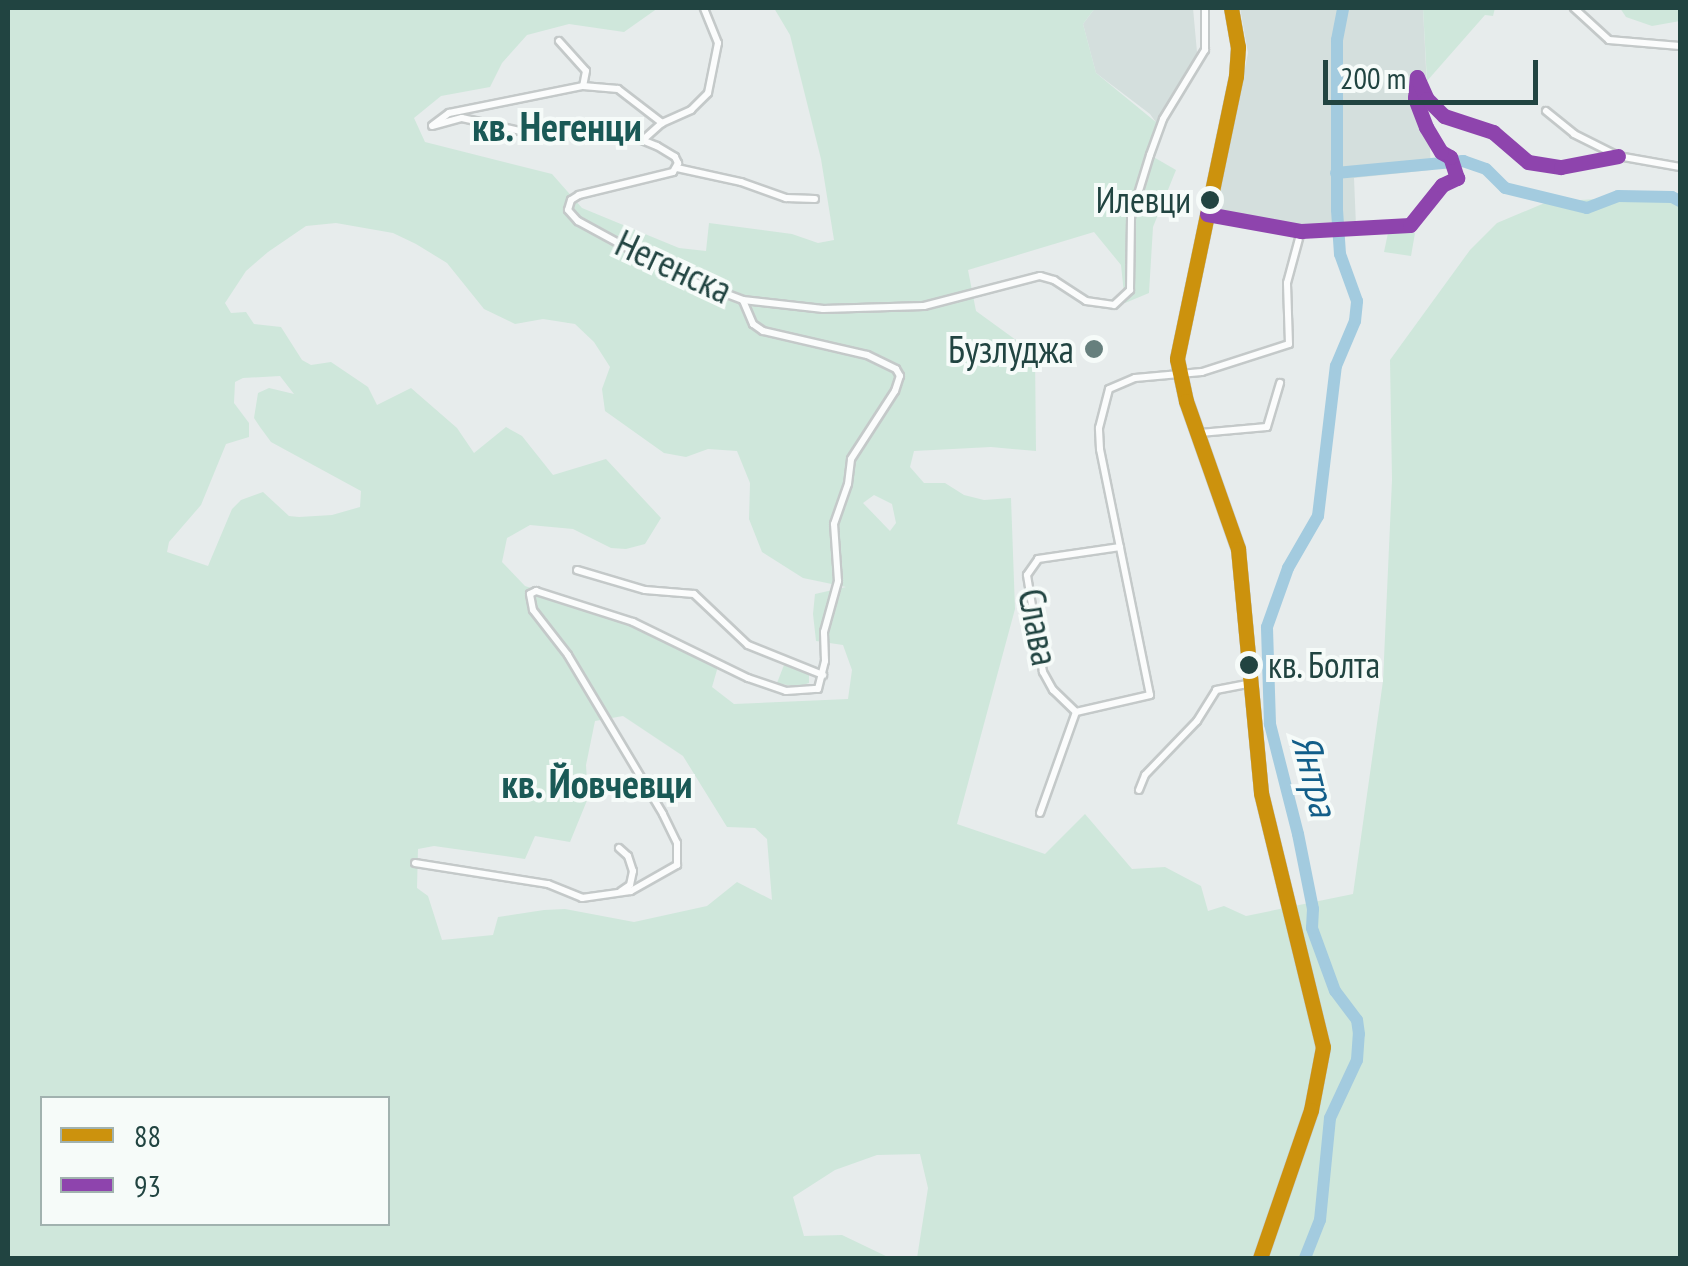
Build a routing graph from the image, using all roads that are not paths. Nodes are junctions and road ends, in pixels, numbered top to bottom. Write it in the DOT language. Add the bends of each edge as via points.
graph roads {
  1 [pos="704,8"];
  2 [pos="1205,8"];
  3 [pos="1230,8"];
  4 [pos="1574,8"];
  5 [pos="560,41"];
  6 [pos="1680,46"];
  7 [pos="583,86"];
  8 [pos="1546,111"];
  9 [pos="662,123"];
  10 [pos="644,139"];
  11 [pos="1618,156"];
  12 [pos="1680,167"];
  13 [pos="677,168"];
  14 [pos="815,199"];
  15 [pos="1206,214"];
  16 [pos="1301,232"];
  17 [pos="743,300"];
  18 [pos="1180,374"];
  19 [pos="1280,383"];
  20 [pos="1200,433"];
  21 [pos="1120,546"];
  22 [pos="577,570"];
  23 [pos="823,675"];
  24 [pos="1248,684"];
  25 [pos="1076,712"];
  26 [pos="1139,790"];
  27 [pos="1040,814"];
  28 [pos="619,848"];
  29 [pos="415,863"];
  30 [pos="616,895"];
  31 [pos="1260,1258"];
  1 -- 9 [label="street" via="718,44 713,81 701,102"];
  2 -- 17 [label="street, Негенска" via="1205,50 1163,119 1133,207 1130,290 1114,305 1086,301 1040,276 924,306 823,309"];
  3 -- 15 [label="main road" via="1238,61"];
  4 -- 6 [label="street" via="1609,40"];
  5 -- 7 [label="street" via="586,71"];
  7 -- 9 [label="street" via="626,93"];
  7 -- 10 [label="street" via="449,113 432,126 462,118 520,130"];
  8 -- 11 [label="street"];
  9 -- 10 [label="street"];
  10 -- 13 [label="street" via="675,157"];
  11 -- 12 [label="street"];
  11 -- 16 [label="street" via="1570,167 1528,162 1492,132 1444,116 1414,78 1426,127 1458,178 1442,185 1404,228"];
  13 -- 14 [label="street" via="786,198"];
  13 -- 17 [label="street, Негенска" via="579,195 568,210 578,222 679,276"];
  15 -- 16 [label="street"];
  15 -- 18 [label="main road" via="1181,327"];
  16 -- 18 [label="street" via="1287,284 1289,344"];
  17 -- 23 [label="street" via="763,330 866,355 900,376 851,460 834,524 838,581 824,632"];
  18 -- 20 [label="main road"];
  18 -- 21 [label="street" via="1135,378 1109,389 1100,449"];
  19 -- 20 [label="street" via="1268,427"];
  20 -- 24 [label="main road" via="1238,549"];
  21 -- 25 [label="street" via="1150,696"];
  21 -- 25 [label="street, Слава" via="1038,559 1028,576 1044,672"];
  22 -- 23 [label="street" via="645,590 694,594 748,644"];
  23 -- 30 [label="street" via="818,689 786,691 633,622 530,594 532,610 568,655 677,843 678,865"];
  24 -- 26 [label="street" via="1216,690"];
  24 -- 31 [label="main road" via="1261,793 1323,1047 1311,1110"];
  25 -- 27 [label="street"];
  28 -- 30 [label="street" via="633,871 630,884"];
  29 -- 30 [label="street" via="548,884 582,898"];
}
